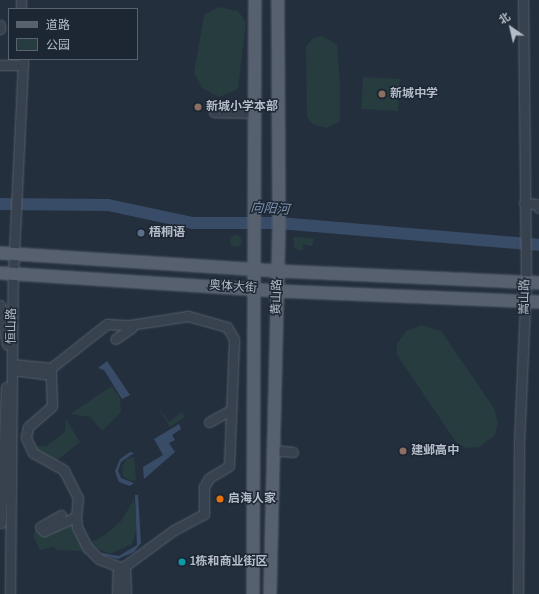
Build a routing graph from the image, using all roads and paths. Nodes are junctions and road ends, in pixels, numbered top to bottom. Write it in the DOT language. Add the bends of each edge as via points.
graph roads {
  1 [pos="255,0"];
  2 [pos="278,0"];
  3 [pos="524,0"];
  4 [pos="0,25"];
  5 [pos="0,29"];
  6 [pos="23,62"];
  7 [pos="0,65"];
  8 [pos="214,112"];
  9 [pos="254,113"];
  10 [pos="524,203"];
  11 [pos="539,208"];
  12 [pos="0,253"];
  13 [pos="14,254"];
  14 [pos="254,269"];
  15 [pos="278,271"];
  16 [pos="0,273"];
  17 [pos="12,274"];
  18 [pos="526,282"];
  19 [pos="539,283"];
  20 [pos="254,288"];
  21 [pos="277,291"];
  22 [pos="526,301"];
  23 [pos="539,302"];
  24 [pos="0,305"];
  25 [pos="129,325"];
  26 [pos="115,339"];
  27 [pos="12,367"];
  28 [pos="51,371"];
  29 [pos="231,410"];
  30 [pos="209,422"];
  31 [pos="273,450"];
  32 [pos="293,452"];
  33 [pos="61,515"];
  34 [pos="76,517"];
  35 [pos="1,523"];
  36 [pos="122,566"];
  37 [pos="10,594"];
  38 [pos="117,594"];
  39 [pos="126,594"];
  40 [pos="253,594"];
  41 [pos="270,594"];
  42 [pos="518,594"];
  1 -- 9 [label="main road, 黄山路"];
  2 -- 15 [label="main road, 黄山路"];
  3 -- 10 [label="street, 嵩山路"];
  4 -- 5 [label="street"];
  6 -- 7 [label="street"];
  6 -- 13 [label="street, 恒山路"];
  8 -- 9 [label="street"];
  9 -- 14 [label="main road, 黄山路"];
  10 -- 11 [label="street" via="536,204"];
  10 -- 18 [label="street, 嵩山路"];
  12 -- 13 [label="main road, 奥体大街"];
  13 -- 14 [label="main road, 奥体大街"];
  13 -- 17 [label="street, 恒山路"];
  14 -- 15 [label="main road, 奥体大街"];
  14 -- 20 [label="main road, 黄山路"];
  15 -- 18 [label="main road, 奥体大街"];
  15 -- 21 [label="main road, 黄山路"];
  16 -- 17 [label="main road, 奥体大街"];
  17 -- 20 [label="main road, 奥体大街"];
  17 -- 27 [label="street, 恒山路"];
  18 -- 19 [label="main road, 奥体大街"];
  18 -- 22 [label="street, 嵩山路"];
  20 -- 21 [label="main road, 奥体大街"];
  20 -- 40 [label="main road, 黄山路"];
  21 -- 22 [label="main road, 奥体大街"];
  21 -- 31 [label="main road, 黄山路"];
  22 -- 23 [label="main road, 奥体大街"];
  22 -- 42 [label="street, 嵩山路" via="519,443"];
  24 -- 35 [label="street" via="7,356"];
  25 -- 26 [label="street" via="131,328"];
  25 -- 28 [label="street" via="107,324"];
  25 -- 29 [label="street" via="188,316 227,327 234,338"];
  27 -- 28 [label="street"];
  27 -- 37 [label="street, 恒山路"];
  28 -- 34 [label="street" via="52,406 28,427 26,438 33,453 64,470 78,498"];
  29 -- 30 [label="street"];
  29 -- 36 [label="street" via="229,466 210,478 204,487 204,514 156,542"];
  31 -- 32 [label="street"];
  31 -- 41 [label="main road, 黄山路"];
  33 -- 34 [label="street" via="40,527 44,531"];
  34 -- 36 [label="street" via="77,527 88,547 99,559"];
  36 -- 38 [label="street"];
  36 -- 39 [label="street"];
}
